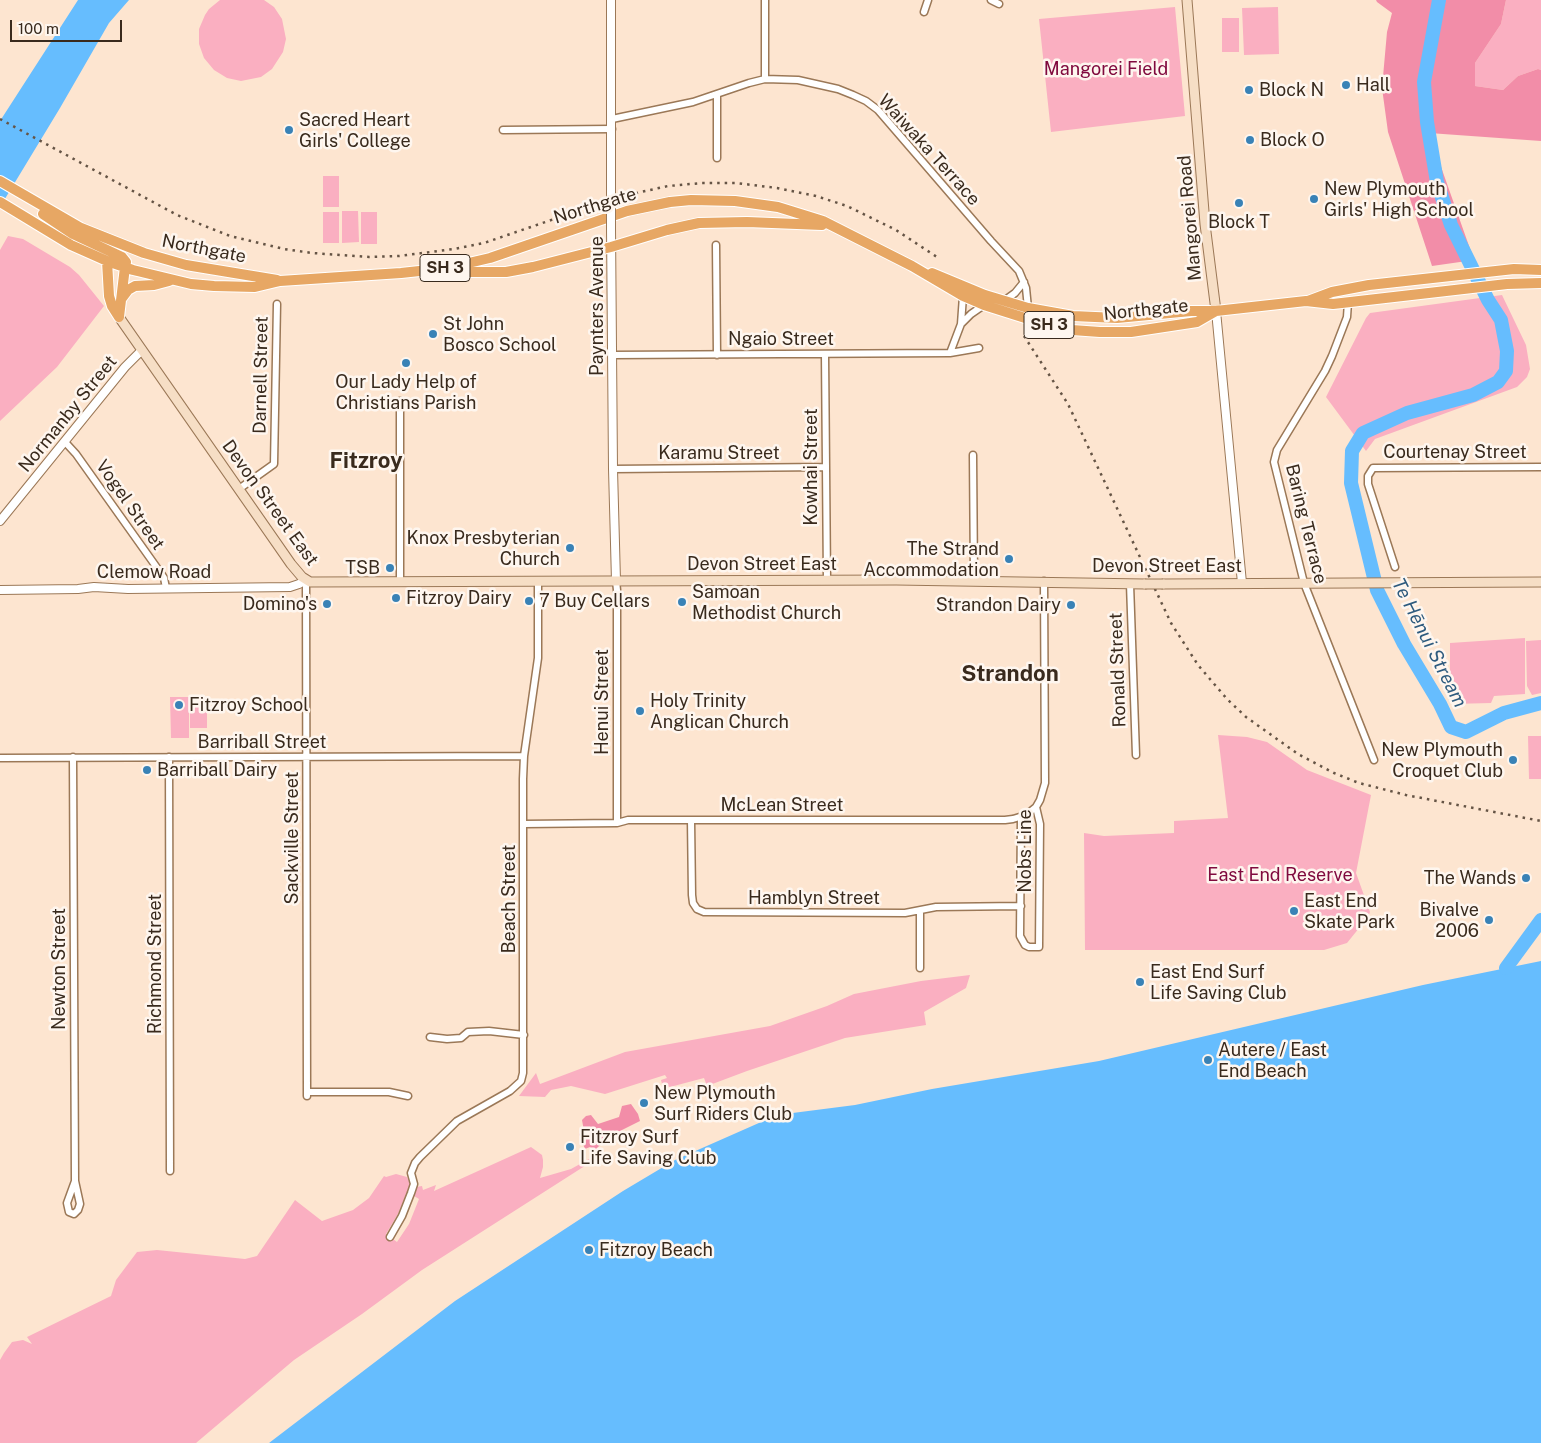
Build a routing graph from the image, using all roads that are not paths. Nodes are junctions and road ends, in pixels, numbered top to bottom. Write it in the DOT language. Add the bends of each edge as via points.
graph roads {
  1 [pos="611,0"];
  2 [pos="765,0"];
  3 [pos="928,0"];
  4 [pos="991,0"];
  5 [pos="1187,0"];
  6 [pos="999,4"];
  7 [pos="924,12"];
  8 [pos="765,79"];
  9 [pos="717,95"];
  10 [pos="612,119"];
  11 [pos="612,129"];
  12 [pos="503,130"];
  13 [pos="717,158"];
  14 [pos="0,182"];
  15 [pos="23,197"];
  16 [pos="0,202"];
  17 [pos="845,231"];
  18 [pos="716,245"];
  19 [pos="612,247"];
  20 [pos="107,261"];
  21 [pos="912,266"];
  22 [pos="125,267"];
  23 [pos="1541,270"];
  24 [pos="425,271"];
  25 [pos="172,280"];
  26 [pos="280,281"];
  27 [pos="1024,282"];
  28 [pos="1541,283"];
  29 [pos="963,296"];
  30 [pos="122,298"];
  31 [pos="1004,301"];
  32 [pos="1306,302"];
  33 [pos="1348,302"];
  34 [pos="276,304"];
  35 [pos="984,305"];
  36 [pos="1028,308"];
  37 [pos="1216,311"];
  38 [pos="119,317"];
  39 [pos="961,324"];
  40 [pos="979,348"];
  41 [pos="142,350"];
  42 [pos="950,353"];
  43 [pos="825,354"];
  44 [pos="612,355"];
  45 [pos="717,355"];
  46 [pos="400,401"];
  47 [pos="65,442"];
  48 [pos="973,455"];
  49 [pos="825,467"];
  50 [pos="1541,467"];
  51 [pos="612,468"];
  52 [pos="239,489"];
  53 [pos="0,521"];
  54 [pos="1394,567"];
  55 [pos="306,580"];
  56 [pos="827,580"];
  57 [pos="974,580"];
  58 [pos="538,581"];
  59 [pos="616,581"];
  60 [pos="1044,581"];
  61 [pos="400,582"];
  62 [pos="1541,582"];
  63 [pos="1242,583"];
  64 [pos="1304,583"];
  65 [pos="1130,584"];
  66 [pos="166,588"];
  67 [pos="0,590"];
  68 [pos="1136,755"];
  69 [pos="306,756"];
  70 [pos="524,756"];
  71 [pos="169,757"];
  72 [pos="0,758"];
  73 [pos="73,758"];
  74 [pos="1374,760"];
  75 [pos="1036,806"];
  76 [pos="1021,817"];
  77 [pos="692,820"];
  78 [pos="617,823"];
  79 [pos="524,824"];
  80 [pos="1021,906"];
  81 [pos="920,911"];
  82 [pos="920,968"];
  83 [pos="524,1034"];
  84 [pos="430,1037"];
  85 [pos="408,1096"];
  86 [pos="170,1172"];
  87 [pos="75,1181"];
  88 [pos="390,1237"];
  1 -- 10 [label="street, Paynters Avenue"];
  2 -- 8 [label="street"];
  3 -- 7 [label="street"];
  4 -- 6 [label="street"];
  5 -- 37 [label="main road, Mangorei Road" via="1206,233"];
  8 -- 9 [label="street, Waiwaka Terrace"];
  8 -- 27 [label="street, Waiwaka Terrace" via="798,80 838,89 878,110 1020,271"];
  9 -- 10 [label="street, Waiwaka Terrace"];
  9 -- 13 [label="street"];
  10 -- 11 [label="street, Paynters Avenue"];
  11 -- 12 [label="street"];
  11 -- 19 [label="street, Paynters Avenue, bridge"];
  14 -- 15 [label="highway"];
  15 -- 22 [label="highway" via="72,234 118,255 126,262"];
  15 -- 26 [label="highway, Northgate / SH 3" via="123,246 186,265"];
  16 -- 20 [label="highway, SH 3" via="71,245"];
  17 -- 19 [label="highway" via="810,224 715,222 667,230"];
  17 -- 21 [label="highway, Northgate / SH 3"];
  17 -- 24 [label="highway, Northgate / SH 3" via="802,214 757,204 714,200 670,202 627,210 490,258"];
  18 -- 45 [label="street"];
  19 -- 24 [label="highway" via="519,270 481,273"];
  19 -- 44 [label="street, Paynters Avenue"];
  20 -- 22 [label="highway, SH 3"];
  20 -- 38 [label="highway" via="108,296"];
  21 -- 29 [label="highway, Northgate / SH 3"];
  21 -- 31 [label="highway, Northgate / SH 3"];
  22 -- 25 [label="highway, Northgate / SH 3"];
  22 -- 30 [label="highway"];
  23 -- 32 [label="highway, Northgate / SH 3" via="1514,269 1345,289"];
  24 -- 26 [label="highway, Northgate / SH 3"];
  25 -- 26 [label="highway, Northgate / SH 3" via="246,287"];
  25 -- 30 [label="highway" via="135,286"];
  27 -- 31 [label="street"];
  27 -- 36 [label="street, Waiwaka Terrace"];
  28 -- 33 [label="highway, Northgate / SH 3"];
  29 -- 35 [label="highway, Northgate / SH 3"];
  29 -- 39 [label="street"];
  30 -- 38 [label="highway"];
  31 -- 36 [label="highway, Northgate / SH 3"];
  32 -- 33 [label="highway, Northgate / SH 3"];
  32 -- 37 [label="highway, Northgate / SH 3"];
  33 -- 64 [label="street, Baring Terrace" via="1348,317 1332,356 1277,450 1274,462"];
  34 -- 52 [label="street, Darnell Street" via="274,464"];
  35 -- 37 [label="highway, Northgate / SH 3" via="1044,324 1100,332 1131,332 1197,322"];
  35 -- 39 [label="street"];
  36 -- 37 [label="highway, Northgate / SH 3" via="1073,316 1117,318"];
  37 -- 63 [label="street, Mangorei Road"];
  38 -- 41 [label="main road, Devon Street East"];
  39 -- 42 [label="street"];
  40 -- 42 [label="street, Ngaio Street"];
  41 -- 47 [label="street, Normanby Street"];
  41 -- 52 [label="main road, Devon Street East"];
  42 -- 43 [label="street, Ngaio Street"];
  43 -- 45 [label="street, Ngaio Street"];
  43 -- 49 [label="street, Kowhai Street"];
  44 -- 45 [label="street, Ngaio Street"];
  44 -- 51 [label="street, Paynters Avenue"];
  46 -- 61 [label="street"];
  47 -- 53 [label="street, Normanby Street"];
  47 -- 66 [label="street, Vogel Street" via="160,572"];
  48 -- 57 [label="street"];
  49 -- 51 [label="street, Karamu Street"];
  49 -- 56 [label="street, Kowhai Street"];
  50 -- 54 [label="street, Courtenay Street" via="1379,467 1370,470 1368,484"];
  51 -- 59 [label="street, Paynters Avenue"];
  52 -- 55 [label="main road, Devon Street East" via="291,564"];
  55 -- 61 [label="main road, Devon Street East"];
  55 -- 66 [label="street, Clemow Road" via="290,587"];
  55 -- 69 [label="street, Sackville Street"];
  56 -- 57 [label="main road, Devon Street East"];
  56 -- 59 [label="main road, Devon Street East"];
  57 -- 60 [label="main road, Devon Street East"];
  58 -- 59 [label="main road, Devon Street East"];
  58 -- 61 [label="main road, Devon Street East"];
  58 -- 70 [label="street, Beach Street" via="538,658"];
  59 -- 78 [label="street, Henui Street"];
  60 -- 65 [label="main road, Devon Street East"];
  60 -- 75 [label="street, Nobs Line" via="1045,777 1043,792"];
  62 -- 64 [label="main road, Devon Street East"];
  63 -- 64 [label="main road, Devon Street East"];
  63 -- 65 [label="main road, Devon Street East, bridge"];
  64 -- 74 [label="street, Baring Terrace"];
  65 -- 68 [label="street, Ronald Street"];
  66 -- 67 [label="street, Clemow Road"];
  69 -- 70 [label="street, Barriball Street"];
  69 -- 71 [label="street, Barriball Street"];
  69 -- 85 [label="street, Sackville Street" via="307,1094 388,1092"];
  70 -- 79 [label="street, Beach Street"];
  71 -- 73 [label="street, Barriball Street"];
  71 -- 86 [label="street, Richmond Street"];
  72 -- 73 [label="street, Barriball Street"];
  73 -- 87 [label="street, Newton Street"];
  75 -- 76 [label="street, McLean Street"];
  75 -- 80 [label="street, Nobs Line" via="1040,824 1039,948 1029,947 1022,941"];
  76 -- 77 [label="street, McLean Street" via="995,820"];
  76 -- 80 [label="street, Nobs Line"];
  77 -- 78 [label="street, McLean Street" via="628,820"];
  77 -- 81 [label="street, Hamblyn Street" via="693,903 704,912"];
  78 -- 79 [label="street, McLean Street"];
  79 -- 83 [label="street, Beach Street"];
  80 -- 81 [label="street, Hamblyn Street" via="936,907"];
  81 -- 82 [label="street"];
  83 -- 84 [label="street" via="489,1031 468,1032 461,1038"];
  83 -- 88 [label="street, Beach Street" via="523,1074 517,1086 457,1121 415,1163 411,1173 414,1184 411,1193"];
}
